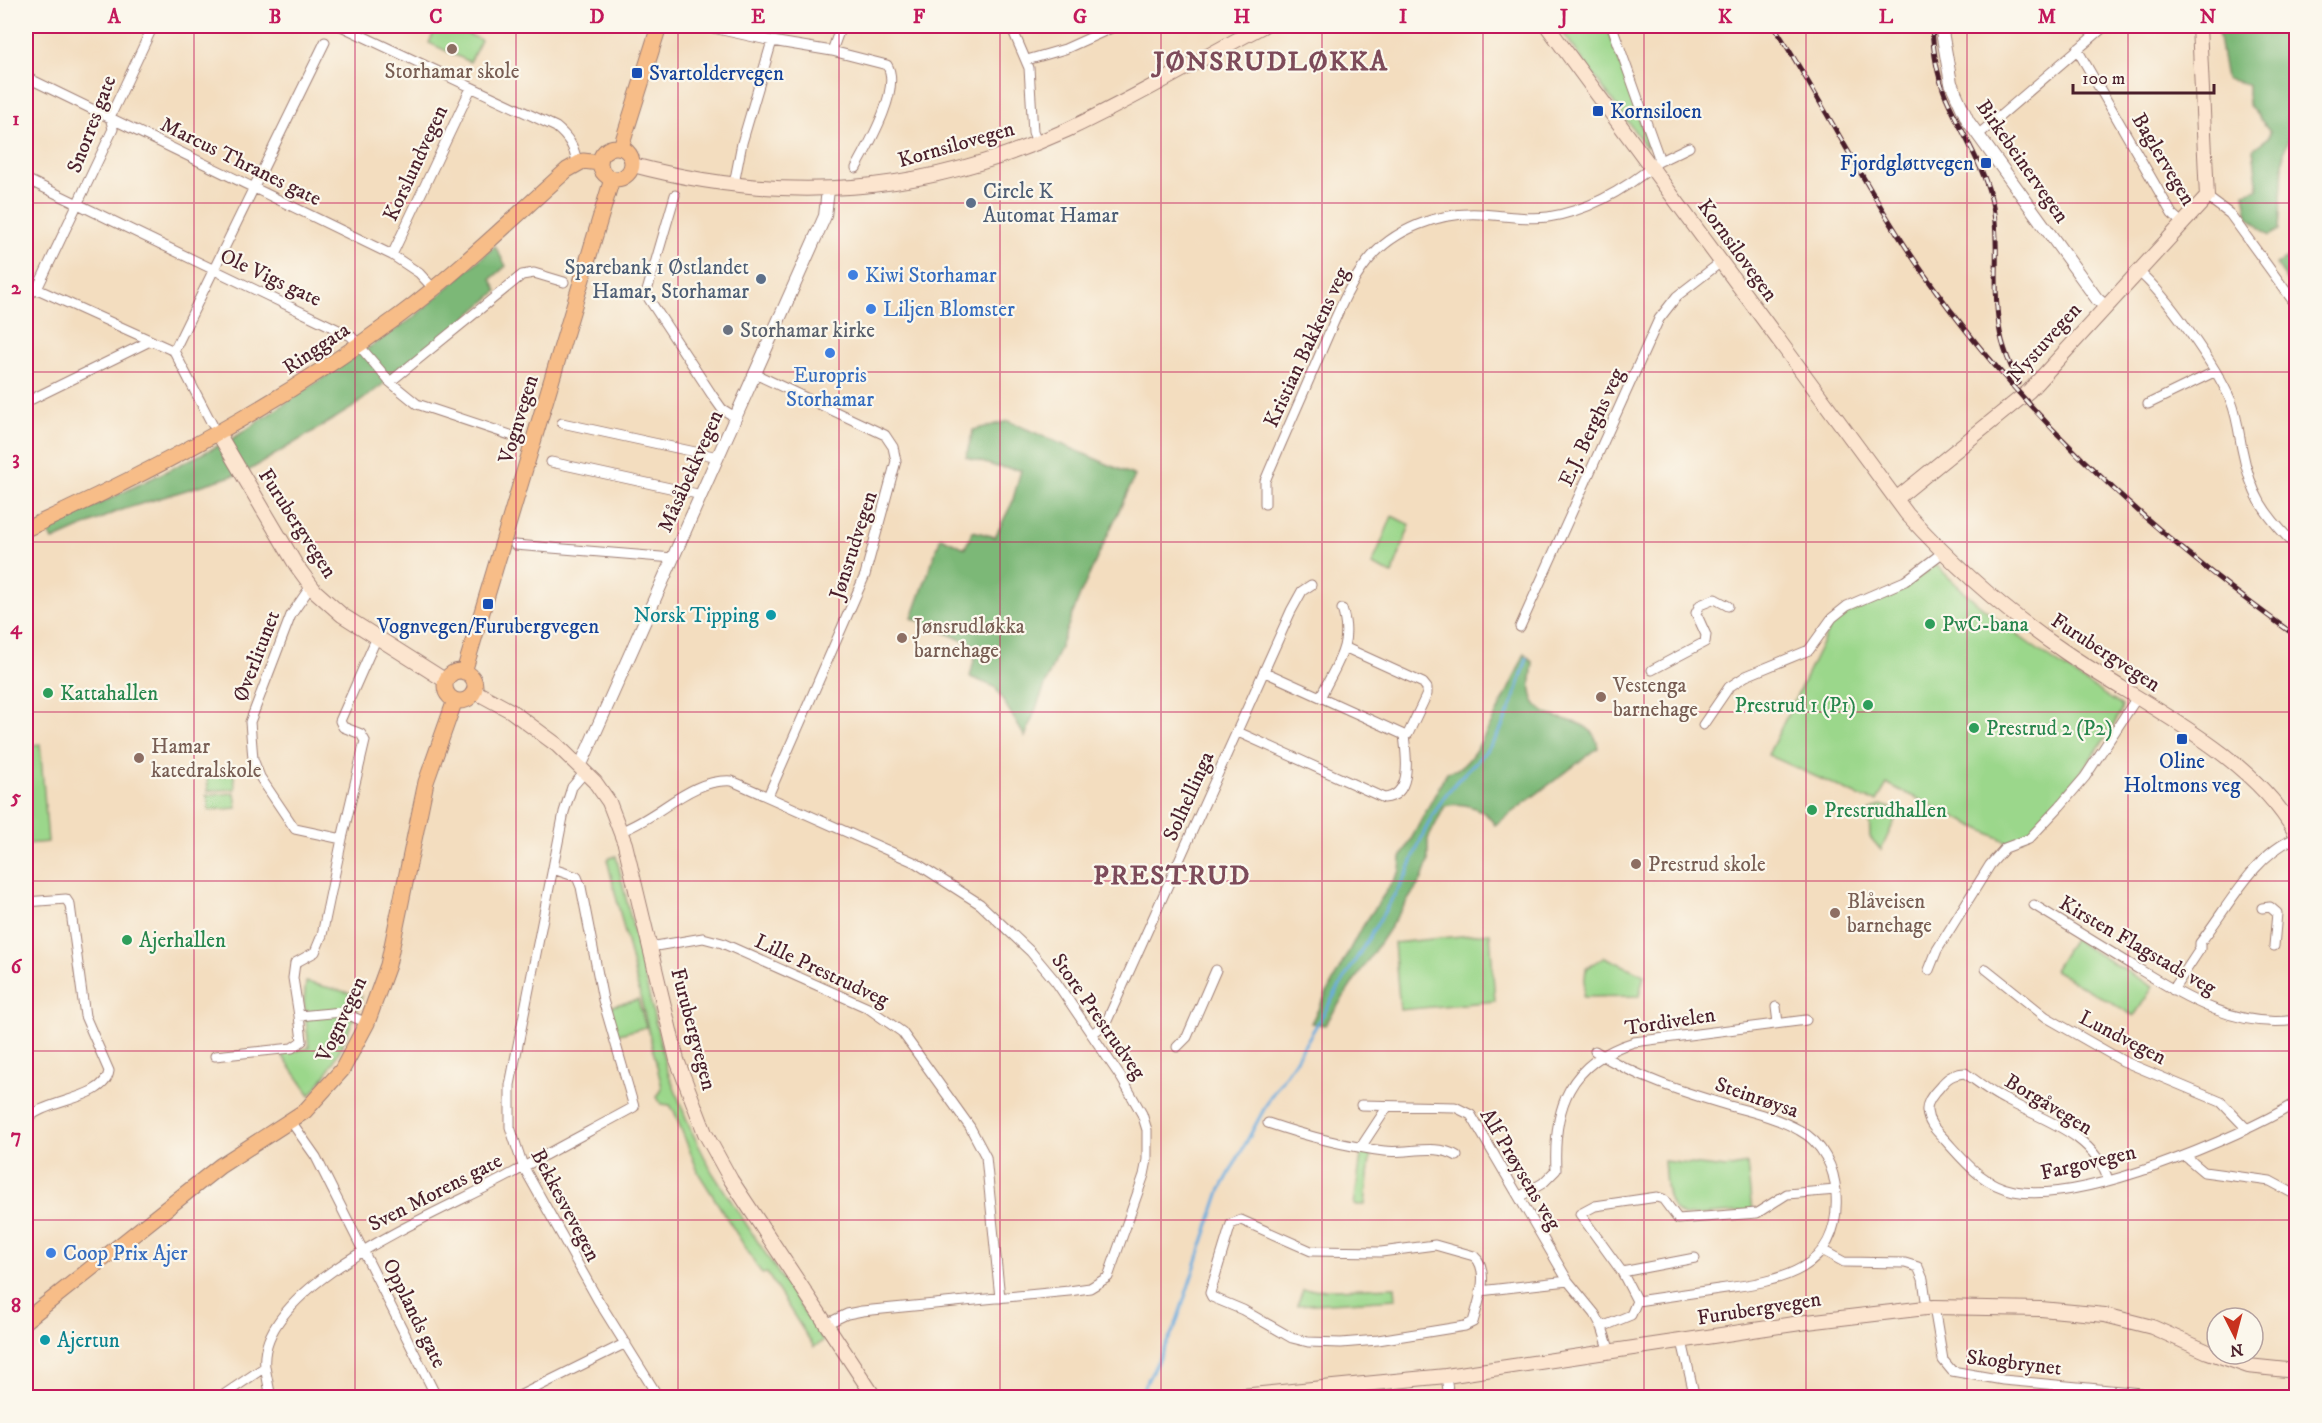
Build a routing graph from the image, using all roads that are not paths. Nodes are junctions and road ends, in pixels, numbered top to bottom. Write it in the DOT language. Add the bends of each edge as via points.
graph roads {
  1 [pos="153,26"];
  2 [pos="341,26"];
  3 [pos="659,26"];
  4 [pos="704,26"];
  5 [pos="841,26"];
  6 [pos="1012,26"];
  7 [pos="1116,26"];
  8 [pos="1263,26"];
  9 [pos="1546,26"];
  10 [pos="1612,26"];
  11 [pos="1941,26"];
  12 [pos="2105,26"];
  13 [pos="2199,26"];
  14 [pos="772,41"];
  15 [pos="325,42"];
  16 [pos="2077,49"];
  17 [pos="832,51"];
  18 [pos="1027,60"];
  19 [pos="26,77"];
  20 [pos="471,88"];
  21 [pos="110,117"];
  22 [pos="1978,135"];
  23 [pos="1037,142"];
  24 [pos="621,147"];
  25 [pos="1689,147"];
  26 [pos="578,162"];
  27 [pos="600,163"];
  28 [pos="633,165"];
  29 [pos="1655,165"];
  30 [pos="856,168"];
  31 [pos="26,178"];
  32 [pos="612,179"];
  33 [pos="734,184"];
  34 [pos="254,188"];
  35 [pos="828,190"];
  36 [pos="675,195"];
  37 [pos="2207,197"];
  38 [pos="77,205"];
  39 [pos="2183,224"];
  40 [pos="392,255"];
  41 [pos="1721,262"];
  42 [pos="215,270"];
  43 [pos="2138,271"];
  44 [pos="564,282"];
  45 [pos="434,288"];
  46 [pos="37,289"];
  47 [pos="26,297"];
  48 [pos="2296,305"];
  49 [pos="2105,306"];
  50 [pos="148,342"];
  51 [pos="359,345"];
  52 [pos="174,351"];
  53 [pos="2214,372"];
  54 [pos="755,374"];
  55 [pos="390,382"];
  56 [pos="26,402"];
  57 [pos="2148,404"];
  58 [pos="735,417"];
  59 [pos="562,423"];
  60 [pos="215,428"];
  61 [pos="519,438"];
  62 [pos="718,457"];
  63 [pos="551,462"];
  64 [pos="702,495"];
  65 [pos="1896,499"];
  66 [pos="1265,504"];
  67 [pos="26,529"];
  68 [pos="515,545"];
  69 [pos="2296,546"];
  70 [pos="1942,553"];
  71 [pos="673,558"];
  72 [pos="1311,585"];
  73 [pos="311,586"];
  74 [pos="1728,606"];
  75 [pos="1342,609"];
  76 [pos="1520,627"];
  77 [pos="377,637"];
  78 [pos="1344,647"];
  79 [pos="1652,670"];
  80 [pos="464,672"];
  81 [pos="1265,672"];
  82 [pos="446,681"];
  83 [pos="474,691"];
  84 [pos="1321,696"];
  85 [pos="2136,699"];
  86 [pos="455,700"];
  87 [pos="1704,725"];
  88 [pos="1238,732"];
  89 [pos="1404,735"];
  90 [pos="582,769"];
  91 [pos="768,796"];
  92 [pos="621,831"];
  93 [pos="2296,834"];
  94 [pos="2296,838"];
  95 [pos="342,839"];
  96 [pos="553,869"];
  97 [pos="26,902"];
  98 [pos="2034,905"];
  99 [pos="2262,908"];
  100 [pos="2274,946"];
  101 [pos="650,947"];
  102 [pos="1986,969"];
  103 [pos="1216,970"];
  104 [pos="1929,970"];
  105 [pos="2173,990"];
  106 [pos="1776,1007"];
  107 [pos="298,1016"];
  108 [pos="1806,1020"];
  109 [pos="2296,1020"];
  110 [pos="367,1023"];
  111 [pos="1778,1023"];
  112 [pos="1092,1034"];
  113 [pos="1177,1047"];
  114 [pos="1599,1054"];
  115 [pos="215,1056"];
  116 [pos="1959,1073"];
  117 [pos="1361,1105"];
  118 [pos="2296,1105"];
  119 [pos="1388,1106"];
  120 [pos="290,1120"];
  121 [pos="26,1121"];
  122 [pos="1268,1123"];
  123 [pos="2247,1129"];
  124 [pos="1361,1148"];
  125 [pos="1457,1156"];
  126 [pos="2185,1156"];
  127 [pos="523,1166"];
  128 [pos="2108,1180"];
  129 [pos="1836,1190"];
  130 [pos="2296,1195"];
  131 [pos="1519,1197"];
  132 [pos="363,1250"];
  133 [pos="1822,1250"];
  134 [pos="1695,1257"];
  135 [pos="1622,1272"];
  136 [pos="1568,1281"];
  137 [pos="1480,1291"];
  138 [pos="1000,1298"];
  139 [pos="1637,1301"];
  140 [pos="1930,1308"];
  141 [pos="27,1317"];
  142 [pos="826,1324"];
  143 [pos="1602,1327"];
  144 [pos="1682,1341"];
  145 [pos="626,1343"];
  146 [pos="1610,1352"];
  147 [pos="265,1367"];
  148 [pos="2296,1371"];
  149 [pos="1446,1376"];
  150 [pos="2141,1393"];
  151 [pos="219,1398"];
  152 [pos="271,1398"];
  153 [pos="436,1398"];
  154 [pos="515,1398"];
  155 [pos="659,1398"];
  156 [pos="875,1398"];
  157 [pos="1221,1398"];
  158 [pos="1449,1398"];
  159 [pos="1695,1398"];
  1 -- 21 [label="street, Snorres gate"];
  2 -- 20 [label="street"];
  3 -- 24 [label="main road"];
  4 -- 14 [label="street"];
  5 -- 17 [label="street"];
  6 -- 18 [label="street"];
  7 -- 18 [label="street" via="1065,49"];
  8 -- 23 [label="main road, Kornsilovegen"];
  9 -- 29 [label="main road, Kornsilovegen"];
  10 -- 29 [label="street" via="1658,155"];
  11 -- 22 [label="street, Birkebeinervegen" via="1950,82"];
  12 -- 16 [label="street"];
  13 -- 37 [label="main road"];
  14 -- 17 [label="street"];
  14 -- 33 [label="street"];
  15 -- 34 [label="street"];
  16 -- 22 [label="street"];
  16 -- 39 [label="street, Baglervegen" via="2172,214"];
  17 -- 30 [label="street" via="887,65 891,70 880,121"];
  18 -- 23 [label="street"];
  19 -- 21 [label="street, Marcus Thranes gate"];
  20 -- 26 [label="street" via="556,127 571,142"];
  20 -- 40 [label="street, Korslundvegen"];
  21 -- 34 [label="street, Marcus Thranes gate"];
  21 -- 38 [label="street, Snorres gate" via="113,129"];
  22 -- 49 [label="street, Birkebeinervegen"];
  23 -- 35 [label="main road, Kornsilovegen" via="946,172 894,183"];
  24 -- 27 [label="main road" via="605,150"];
  24 -- 28 [label="main road" via="630,153"];
  25 -- 29 [label="street"];
  26 -- 27 [label="main road"];
  26 -- 45 [label="main road, Ringgata"];
  27 -- 32 [label="main road" via="602,171"];
  28 -- 32 [label="main road" via="626,176"];
  28 -- 33 [label="main road, Kornsilovegen"];
  29 -- 41 [label="main road, Kornsilovegen"];
  29 -- 66 [label="street, Kristian Bakkens veg" via="1612,194 1565,213 1524,218 1450,215 1420,224 1368,260 1348,292 1265,481"];
  31 -- 38 [label="street, Ole Vigs gate"];
  32 -- 80 [label="main road, Vognvegen"];
  33 -- 35 [label="main road, Kornsilovegen" via="778,190"];
  34 -- 40 [label="street, Marcus Thranes gate"];
  34 -- 42 [label="street"];
  35 -- 54 [label="street, Måsåbekkvegen" via="825,216"];
  36 -- 58 [label="street" via="648,279 649,299 722,409"];
  37 -- 39 [label="main road, Nystuvegen"];
  37 -- 48 [label="street" via="2230,214"];
  38 -- 42 [label="street, Ole Vigs gate"];
  38 -- 46 [label="street, Snorres gate"];
  39 -- 43 [label="main road, Nystuvegen"];
  40 -- 45 [label="street, Marcus Thranes gate"];
  41 -- 65 [label="main road, Kornsilovegen"];
  41 -- 76 [label="street, E.J. Berghs veg" via="1677,296 1659,319"];
  42 -- 51 [label="street, Ole Vigs gate" via="351,336"];
  42 -- 52 [label="street"];
  43 -- 49 [label="main road, Nystuvegen"];
  43 -- 53 [label="street" via="2154,285"];
  44 -- 55 [label="street" via="534,273 522,275"];
  45 -- 51 [label="main road, Ringgata"];
  46 -- 47 [label="street, Snorres gate"];
  46 -- 50 [label="street"];
  49 -- 65 [label="main road, Nystuvegen" via="2023,396"];
  50 -- 52 [label="street"];
  50 -- 56 [label="street"];
  51 -- 55 [label="street, Ole Vigs gate"];
  51 -- 60 [label="main road, Ringgata" via="289,392"];
  52 -- 60 [label="street"];
  53 -- 57 [label="street"];
  53 -- 69 [label="street" via="2231,401 2255,497 2269,519"];
  54 -- 58 [label="street, Måsåbekkvegen"];
  54 -- 91 [label="street, Jønsrudvegen" via="885,435 896,461 865,575"];
  55 -- 61 [label="street, Ole Vigs gate" via="417,404"];
  58 -- 62 [label="street, Måsåbekkvegen"];
  59 -- 62 [label="street"];
  60 -- 67 [label="main road, Ringgata" via="117,486"];
  60 -- 73 [label="main road, Furubergvegen"];
  62 -- 64 [label="street, Måsåbekkvegen"];
  63 -- 64 [label="street"];
  64 -- 71 [label="street, Måsåbekkvegen"];
  65 -- 70 [label="main road, Furubergvegen"];
  68 -- 71 [label="street"];
  70 -- 85 [label="main road, Furubergvegen" via="2022,622"];
  70 -- 87 [label="street" via="1905,581 1847,606 1832,618 1809,650 1729,687"];
  71 -- 90 [label="street, Måsåbekkvegen"];
  72 -- 81 [label="street, Solhellinga" via="1302,591 1291,611"];
  73 -- 77 [label="main road, Furubergvegen" via="333,608"];
  73 -- 95 [label="street, Øverlitunet" via="291,615 250,722 253,759 260,777 295,829"];
  74 -- 79 [label="street" via="1714,599 1700,605 1696,613 1706,634 1705,642"];
  75 -- 78 [label="street" via="1349,630"];
  77 -- 82 [label="main road, Furubergvegen"];
  77 -- 95 [label="street" via="340,721 343,727 362,734 365,741"];
  78 -- 84 [label="street"];
  78 -- 89 [label="street" via="1427,687 1410,730"];
  80 -- 82 [label="main road" via="452,674"];
  80 -- 83 [label="main road" via="473,679"];
  81 -- 84 [label="street"];
  81 -- 88 [label="street, Solhellinga"];
  82 -- 86 [label="main road" via="447,692"];
  83 -- 86 [label="main road" via="467,700"];
  83 -- 90 [label="main road, Furubergvegen" via="532,726"];
  84 -- 89 [label="street"];
  85 -- 93 [label="main road, Furubergvegen" via="2205,742 2254,779 2272,796"];
  85 -- 104 [label="street" via="2085,777 2060,806 2029,839 2005,848 1990,865 1937,950"];
  86 -- 110 [label="main road, Vognvegen" via="426,782 396,937"];
  88 -- 89 [label="street" via="1384,798 1396,793 1405,780"];
  88 -- 112 [label="street, Solhellinga" via="1106,1023"];
  90 -- 92 [label="main road, Furubergvegen" via="609,802"];
  90 -- 96 [label="street, Bekkesvevegen" via="572,787"];
  91 -- 92 [label="street, Store Prestrudveg" via="732,781 708,782"];
  91 -- 112 [label="street, Store Prestrudveg" via="916,863 980,904 1031,952"];
  92 -- 101 [label="main road, Furubergvegen"];
  94 -- 105 [label="street" via="2273,851 2256,869 2200,943"];
  95 -- 107 [label="street" via="322,935 315,952 295,963"];
  96 -- 127 [label="street, Bekkesvevegen" via="509,1099 510,1127"];
  96 -- 127 [label="street, Sven Morens gate" via="577,878 581,887 609,1021 634,1107"];
  97 -- 121 [label="street" via="66,899 70,904 85,1016 109,1071 102,1084 36,1112"];
  98 -- 105 [label="street, Kirsten Flagstads veg"];
  99 -- 100 [label="street" via="2270,907 2277,913"];
  101 -- 138 [label="street, Lille Prestrudveg" via="703,938 722,943 868,1008 902,1032 970,1127 986,1157"];
  101 -- 142 [label="main road, Furubergvegen" via="677,1060 705,1133 731,1180"];
  102 -- 123 [label="street, Lundvegen" via="2046,1017 2123,1060 2221,1102"];
  103 -- 113 [label="street" via="1187,1037"];
  105 -- 109 [label="street, Kirsten Flagstads veg" via="2234,1016"];
  106 -- 111 [label="street"];
  107 -- 110 [label="street" via="342,1012"];
  107 -- 115 [label="street" via="302,1041 292,1048"];
  108 -- 111 [label="street, Tordivelen"];
  110 -- 120 [label="main road, Vognvegen" via="336,1080 305,1111"];
  111 -- 114 [label="street, Tordivelen" via="1634,1042"];
  112 -- 138 [label="street, Store Prestrudveg" via="1134,1097 1147,1130 1147,1160 1130,1221 1108,1277 1100,1283 1090,1288"];
  114 -- 129 [label="street, Steinrøysa" via="1666,1086 1798,1129 1815,1141 1831,1166"];
  114 -- 131 [label="street, Tordivelen" via="1563,1104 1554,1146 1556,1170"];
  116 -- 128 [label="street, Borgåvegen" via="2078,1137 2100,1162"];
  116 -- 128 [label="street, Fargovegen" via="1947,1079 1933,1095 1927,1109 1929,1119 1962,1161 1983,1179 2012,1191 2039,1193"];
  117 -- 119 [label="street, Alf Prøysens veg"];
  118 -- 123 [label="street, Fargovegen"];
  119 -- 124 [label="street"];
  119 -- 131 [label="street, Alf Prøysens veg" via="1455,1107 1471,1115"];
  120 -- 132 [label="street, Opplands gate" via="316,1157"];
  120 -- 141 [label="main road, Vognvegen" via="220,1166"];
  122 -- 124 [label="street"];
  123 -- 126 [label="street, Fargovegen"];
  124 -- 125 [label="street" via="1444,1150"];
  126 -- 128 [label="street, Fargovegen"];
  126 -- 130 [label="street" via="2204,1172 2270,1181"];
  127 -- 132 [label="street, Sven Morens gate"];
  127 -- 145 [label="street, Bekkesvevegen"];
  129 -- 133 [label="street, Steinrøysa" via="1838,1212"];
  129 -- 135 [label="street" via="1787,1194 1764,1210 1744,1215 1678,1219 1657,1197 1595,1206 1580,1214"];
  131 -- 136 [label="street, Alf Prøysens veg"];
  132 -- 147 [label="street, Sven Morens gate" via="320,1279 280,1321 270,1335"];
  132 -- 153 [label="street, Opplands gate"];
  133 -- 139 [label="street, Steinrøysa" via="1801,1269 1778,1280"];
  133 -- 140 [label="street, Skogbrynet" via="1844,1262 1905,1263 1918,1267"];
  134 -- 135 [label="street"];
  135 -- 139 [label="street"];
  136 -- 137 [label="street"];
  136 -- 143 [label="street, Alf Prøysens veg"];
  137 -- 137 [label="street" via="1479,1260 1459,1250 1435,1245 1381,1252 1311,1251 1241,1220 1232,1224 1209,1290 1212,1297 1292,1338 1341,1343 1469,1325"];
  138 -- 142 [label="street, Store Prestrudveg" via="862,1311"];
  139 -- 143 [label="street" via="1631,1315"];
  140 -- 144 [label="main road, Furubergvegen"];
  140 -- 148 [label="main road, Furubergvegen" via="2041,1309 2105,1315 2152,1327 2248,1366"];
  140 -- 150 [label="street, Skogbrynet" via="1943,1360 1952,1371 2002,1380"];
  142 -- 156 [label="main road, Furubergvegen"];
  143 -- 146 [label="street, Alf Prøysens veg"];
  144 -- 146 [label="main road, Furubergvegen"];
  144 -- 159 [label="street"];
  145 -- 154 [label="street"];
  145 -- 155 [label="street, Bekkesvevegen"];
  146 -- 149 [label="main road, Furubergvegen"];
  147 -- 151 [label="street"];
  147 -- 152 [label="street, Sven Morens gate"];
  149 -- 157 [label="main road, Furubergvegen"];
  149 -- 158 [label="street"];
}
